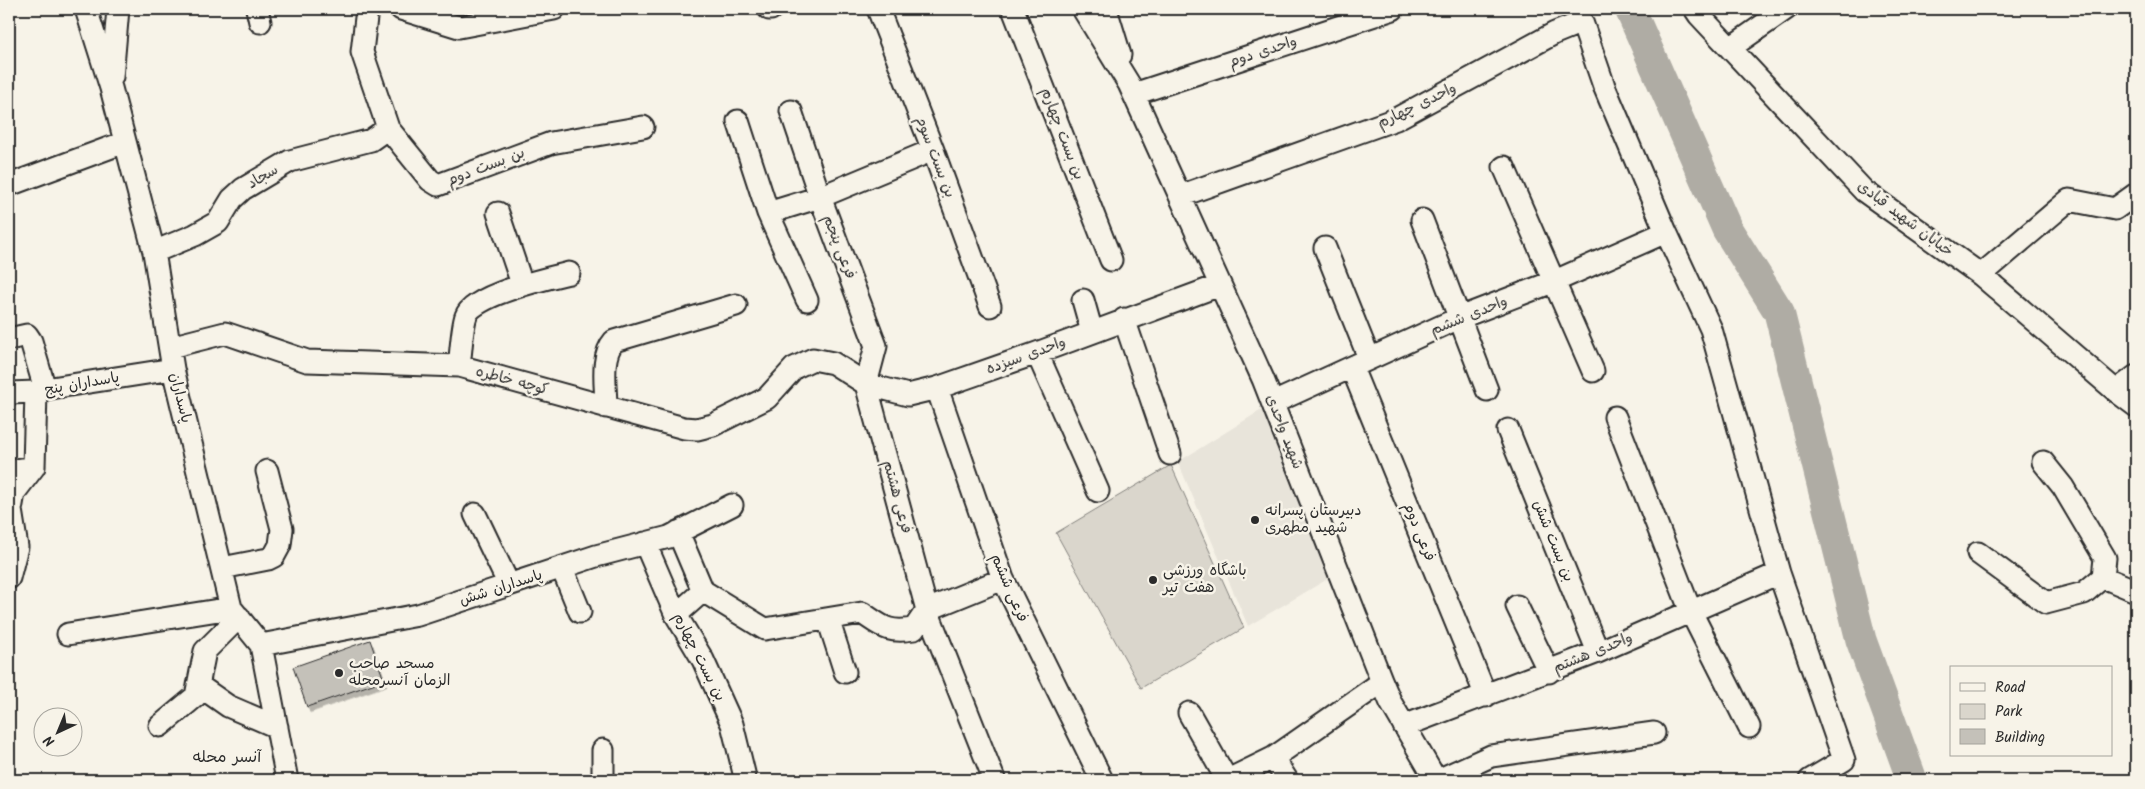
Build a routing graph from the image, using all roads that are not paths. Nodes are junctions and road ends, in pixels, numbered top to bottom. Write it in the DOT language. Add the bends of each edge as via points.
graph roads {
  1 [pos="86,9"];
  2 [pos="118,9"];
  3 [pos="367,9"];
  4 [pos="402,9"];
  5 [pos="554,9"];
  6 [pos="878,9"];
  7 [pos="1013,9"];
  8 [pos="1083,9"];
  9 [pos="1106,9"];
  10 [pos="1393,9"];
  11 [pos="1695,9"];
  12 [pos="1786,9"];
  13 [pos="1730,48"];
  14 [pos="111,88"];
  15 [pos="1131,89"];
  16 [pos="791,111"];
  17 [pos="738,121"];
  18 [pos="643,127"];
  19 [pos="388,128"];
  20 [pos="125,142"];
  21 [pos="933,150"];
  22 [pos="1504,166"];
  23 [pos="9,185"];
  24 [pos="2136,194"];
  25 [pos="1180,196"];
  26 [pos="820,197"];
  27 [pos="768,213"];
  28 [pos="498,214"];
  29 [pos="1422,220"];
  30 [pos="1666,232"];
  31 [pos="1325,248"];
  32 [pos="154,252"];
  33 [pos="1111,260"];
  34 [pos="569,273"];
  35 [pos="1981,275"];
  36 [pos="1555,281"];
  37 [pos="522,284"];
  38 [pos="1220,285"];
  39 [pos="807,300"];
  40 [pos="1082,300"];
  41 [pos="736,305"];
  42 [pos="990,306"];
  43 [pos="1460,318"];
  44 [pos="1124,319"];
  45 [pos="1092,332"];
  46 [pos="9,339"];
  47 [pos="170,348"];
  48 [pos="1036,353"];
  49 [pos="833,363"];
  50 [pos="1361,363"];
  51 [pos="459,366"];
  52 [pos="173,369"];
  53 [pos="1593,371"];
  54 [pos="2136,376"];
  55 [pos="866,384"];
  56 [pos="937,388"];
  57 [pos="1487,390"];
  58 [pos="41,391"];
  59 [pos="2116,391"];
  60 [pos="9,393"];
  61 [pos="1273,403"];
  62 [pos="2136,406"];
  63 [pos="606,407"];
  64 [pos="1615,417"];
  65 [pos="1508,430"];
  66 [pos="1170,454"];
  67 [pos="2043,462"];
  68 [pos="34,467"];
  69 [pos="9,470"];
  70 [pos="267,470"];
  71 [pos="1098,491"];
  72 [pos="732,505"];
  73 [pos="475,514"];
  74 [pos="678,532"];
  75 [pos="645,543"];
  76 [pos="1978,553"];
  77 [pos="222,568"];
  78 [pos="562,568"];
  79 [pos="1779,573"];
  80 [pos="2103,577"];
  81 [pos="9,578"];
  82 [pos="1003,579"];
  83 [pos="509,585"];
  84 [pos="703,591"];
  85 [pos="2136,591"];
  86 [pos="1518,606"];
  87 [pos="927,610"];
  88 [pos="235,612"];
  89 [pos="580,612"];
  90 [pos="1691,612"];
  91 [pos="676,614"];
  92 [pos="828,619"];
  93 [pos="68,634"];
  94 [pos="262,645"];
  95 [pos="1598,652"];
  96 [pos="845,672"];
  97 [pos="1549,672"];
  98 [pos="1382,682"];
  99 [pos="198,685"];
  100 [pos="1486,696"];
  101 [pos="1189,713"];
  102 [pos="160,726"];
  103 [pos="1404,726"];
  104 [pos="277,727"];
  105 [pos="1749,727"];
  106 [pos="1654,733"];
  107 [pos="603,750"];
  108 [pos="1273,758"];
  109 [pos="744,773"];
  110 [pos="994,779"];
  111 [pos="288,780"];
  112 [pos="603,780"];
  113 [pos="1102,780"];
  114 [pos="1228,780"];
  115 [pos="1287,780"];
  116 [pos="1437,780"];
  117 [pos="1810,780"];
  1 -- 14 [label="street, پاسداران"];
  2 -- 14 [label="street"];
  3 -- 19 [label="street, بن بست دوم" via="362,52"];
  4 -- 5 [label="street" via="459,27"];
  6 -- 21 [label="street, بن بست سوم"];
  7 -- 33 [label="street, بن بست چهارم"];
  8 -- 15 [label="street"];
  9 -- 15 [label="street"];
  10 -- 15 [label="street, واحدی دوم"];
  11 -- 13 [label="street, خیابان شهید قبادی"];
  12 -- 13 [label="street"];
  13 -- 35 [label="street, خیابان شهید قبادی" via="1864,191"];
  14 -- 20 [label="street, پاسداران"];
  15 -- 25 [label="street, شهید واحدی"];
  16 -- 26 [label="street, فرعی پنجم"];
  17 -- 27 [label="street"];
  18 -- 19 [label="street, بن بست دوم" via="551,143 438,185 430,180"];
  19 -- 32 [label="street, سجاد" via="371,140 290,161 243,189 232,199 218,222"];
  20 -- 23 [label="street"];
  20 -- 32 [label="street, پاسداران"];
  21 -- 26 [label="street"];
  21 -- 42 [label="street, بن بست سوم"];
  22 -- 36 [label="street"];
  24 -- 35 [label="street" via="2115,209 2069,200"];
  25 -- 30 [label="street, واحدی چهارم" via="1396,119 1555,33 1582,22 1604,86"];
  25 -- 38 [label="street, شهید واحدی"];
  26 -- 27 [label="street"];
  26 -- 55 [label="street, فرعی پنجم" via="876,346"];
  27 -- 39 [label="street"];
  28 -- 37 [label="street"];
  29 -- 43 [label="street"];
  30 -- 36 [label="street, واحدی ششم"];
  30 -- 79 [label="street" via="1711,329"];
  31 -- 50 [label="street, فرعی دوم"];
  32 -- 47 [label="street, پاسداران"];
  34 -- 37 [label="street"];
  35 -- 59 [label="street, خیابان شهید قبادی"];
  36 -- 43 [label="street, واحدی ششم"];
  36 -- 53 [label="street"];
  37 -- 51 [label="street" via="474,305 466,315"];
  38 -- 44 [label="street, واحدی سیزده"];
  38 -- 61 [label="street, شهید واحدی"];
  40 -- 45 [label="street"];
  41 -- 63 [label="street" via="614,341 606,357"];
  43 -- 50 [label="street, واحدی ششم"];
  43 -- 57 [label="street"];
  44 -- 45 [label="street, واحدی سیزده"];
  44 -- 66 [label="street"];
  45 -- 48 [label="street, واحدی سیزده"];
  46 -- 58 [label="street" via="27,335"];
  47 -- 51 [label="street, كوچه خاطره" via="225,333 306,361"];
  47 -- 52 [label="street, پاسداران"];
  48 -- 56 [label="street, واحدی سیزده"];
  48 -- 71 [label="street"];
  49 -- 55 [label="street, واحدی سیزده"];
  49 -- 63 [label="street, كوچه خاطره" via="813,359 794,368 767,398 713,425 697,429"];
  50 -- 61 [label="street, واحدی ششم"];
  50 -- 100 [label="street, فرعی دوم"];
  51 -- 63 [label="street, كوچه خاطره"];
  52 -- 58 [label="street, پاسداران پنج"];
  52 -- 77 [label="street, پاسداران"];
  54 -- 59 [label="street"];
  55 -- 56 [label="street, واحدی سیزده" via="908,395"];
  55 -- 87 [label="street, فرعی هشتم"];
  56 -- 82 [label="street, فرعی ششم"];
  58 -- 60 [label="street"];
  58 -- 68 [label="street, پاسداران پنج"];
  59 -- 62 [label="street, خیابان شهید قبادی"];
  61 -- 98 [label="street, شهید واحدی"];
  64 -- 90 [label="street"];
  65 -- 95 [label="street, بن بست شش"];
  67 -- 80 [label="street" via="2063,486 2105,558"];
  68 -- 69 [label="street"];
  68 -- 81 [label="street" via="14,493 11,510 17,547"];
  70 -- 77 [label="street" via="282,529 280,545 274,556 268,559"];
  72 -- 74 [label="street, پاسداران شش"];
  73 -- 83 [label="street"];
  74 -- 75 [label="street, پاسداران شش"];
  74 -- 84 [label="street"];
  75 -- 78 [label="street, پاسداران شش"];
  75 -- 91 [label="street, بن بست چهارم"];
  76 -- 80 [label="street" via="2046,603 2084,593"];
  77 -- 88 [label="street, پاسداران"];
  78 -- 83 [label="street, پاسداران شش"];
  78 -- 89 [label="street"];
  79 -- 90 [label="street, واحدی هشتم"];
  79 -- 117 [label="street" via="1844,760"];
  80 -- 85 [label="street"];
  82 -- 87 [label="street"];
  82 -- 113 [label="street, فرعی ششم"];
  83 -- 94 [label="street, پاسداران شش" via="418,615"];
  84 -- 91 [label="street"];
  84 -- 92 [label="street" via="765,629"];
  86 -- 97 [label="street"];
  87 -- 92 [label="street" via="914,629 898,631 883,628 862,612"];
  87 -- 110 [label="street, فرعی هشتم"];
  88 -- 93 [label="street"];
  88 -- 94 [label="street, پاسداران"];
  88 -- 99 [label="street" via="205,651"];
  90 -- 95 [label="street, واحدی هشتم"];
  90 -- 105 [label="street"];
  91 -- 109 [label="street, بن بست چهارم" via="703,660 732,724"];
  92 -- 96 [label="street"];
  94 -- 104 [label="street, پاسداران"];
  95 -- 97 [label="street, واحدی هشتم"];
  97 -- 100 [label="street, واحدی هشتم"];
  98 -- 103 [label="street, شهید واحدی"];
  98 -- 108 [label="street"];
  99 -- 102 [label="street" via="196,696"];
  99 -- 104 [label="street" via="228,706"];
  100 -- 103 [label="street, واحدی هشتم"];
  101 -- 114 [label="street"];
  103 -- 116 [label="street, شهید واحدی"];
  104 -- 111 [label="street, پاسداران"];
  106 -- 116 [label="street" via="1491,756"];
  107 -- 112 [label="street"];
  108 -- 114 [label="street"];
  108 -- 115 [label="street"];
}
